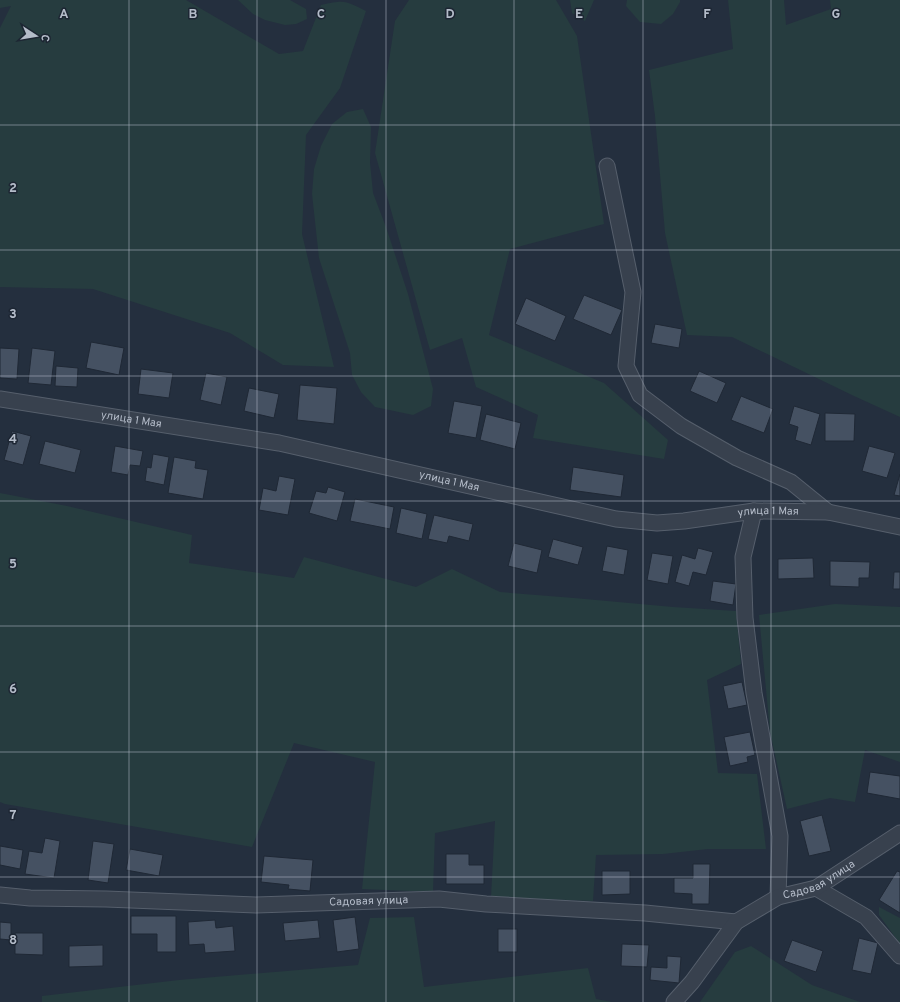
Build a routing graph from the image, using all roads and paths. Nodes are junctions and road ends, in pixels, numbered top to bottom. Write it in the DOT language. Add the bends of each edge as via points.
graph roads {
  1 [pos="607,166"];
  2 [pos="0,399"];
  3 [pos="754,511"];
  4 [pos="828,512"];
  5 [pos="900,527"];
  6 [pos="900,833"];
  7 [pos="816,888"];
  8 [pos="0,895"];
  9 [pos="778,897"];
  10 [pos="736,922"];
  11 [pos="900,956"];
  12 [pos="674,1002"];
  1 -- 4 [label="street" via="633,292 626,366 640,395 688,430 737,458 791,482"];
  2 -- 3 [label="street, улица 1 Мая" via="279,443 616,519 657,523"];
  3 -- 4 [label="street, улица 1 Мая"];
  3 -- 9 [label="street" via="743,557 745,618 754,693 780,836"];
  4 -- 5 [label="street, улица 1 Мая"];
  6 -- 7 [label="street, Садовая улица"];
  7 -- 9 [label="street, Садовая улица"];
  7 -- 11 [label="street" via="866,917"];
  8 -- 10 [label="street, Садовая улица" via="256,906 439,899"];
  9 -- 10 [label="street, Садовая улица"];
  10 -- 12 [label="street, Садовая улица"];
}
